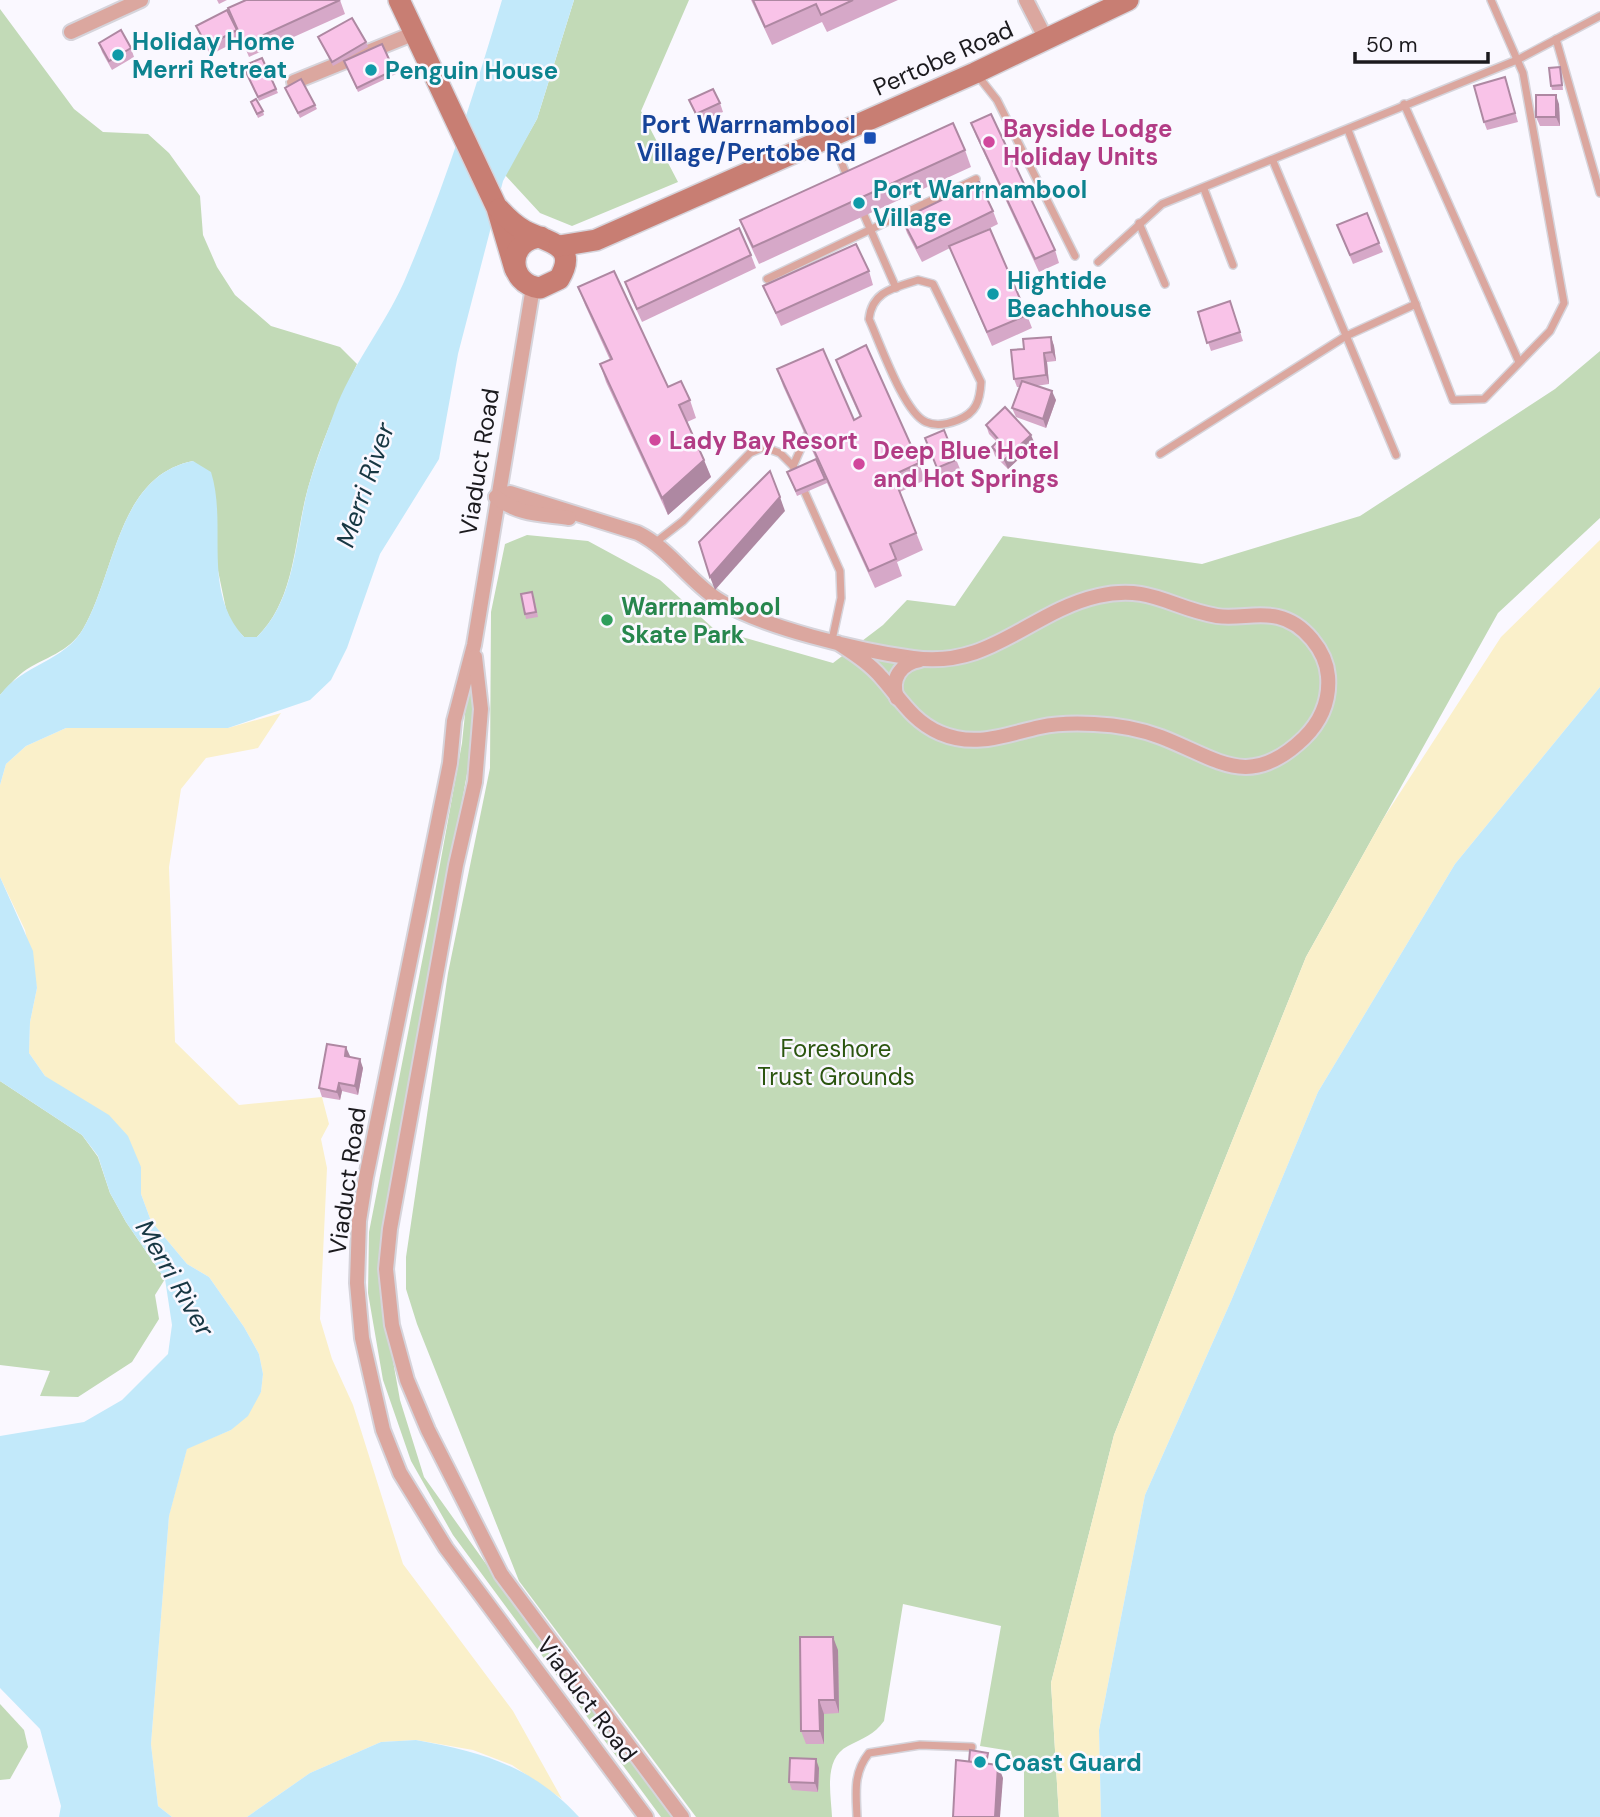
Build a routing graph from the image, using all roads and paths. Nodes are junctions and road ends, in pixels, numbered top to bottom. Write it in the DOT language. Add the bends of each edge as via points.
graph roads {
  1 [pos="141,0"];
  2 [pos="399,0"];
  3 [pos="1026,0"];
  4 [pos="1128,0"];
  5 [pos="1492,0"];
  6 [pos="1600,18"];
  7 [pos="71,32"];
  8 [pos="415,33"];
  9 [pos="1556,39"];
  10 [pos="1047,41"];
  11 [pos="1517,60"];
  12 [pos="975,73"];
  13 [pos="294,82"];
  14 [pos="1404,104"];
  15 [pos="1348,130"];
  16 [pos="830,135"];
  17 [pos="1273,161"];
  18 [pos="976,179"];
  19 [pos="1204,189"];
  20 [pos="1600,193"];
  21 [pos="497,208"];
  22 [pos="1139,223"];
  23 [pos="869,229"];
  24 [pos="555,249"];
  25 [pos="1075,256"];
  26 [pos="1098,262"];
  27 [pos="1233,265"];
  28 [pos="515,269"];
  29 [pos="767,279"];
  30 [pos="1165,284"];
  31 [pos="533,287"];
  32 [pos="896,288"];
  33 [pos="1416,304"];
  34 [pos="1346,336"];
  35 [pos="1520,362"];
  36 [pos="807,435"];
  37 [pos="1160,453"];
  38 [pos="1396,455"];
  39 [pos="793,466"];
  40 [pos="496,497"];
  41 [pos="656,542"];
  42 [pos="835,641"];
  43 [pos="474,645"];
  44 [pos="925,659"];
  45 [pos="897,698"];
  46 [pos="972,1747"];
  47 [pos="646,1817"];
  48 [pos="682,1817"];
  49 [pos="857,1817"];
  1 -- 7 [label="street"];
  2 -- 8 [label="street"];
  3 -- 10 [label="street"];
  4 -- 10 [label="street, Pertobe Road"];
  5 -- 11 [label="lane"];
  6 -- 9 [label="lane"];
  8 -- 13 [label="street"];
  8 -- 21 [label="street"];
  9 -- 11 [label="lane"];
  9 -- 20 [label="lane"];
  10 -- 12 [label="street, Pertobe Road"];
  11 -- 14 [label="lane"];
  11 -- 35 [label="lane" via="1564,303 1550,331"];
  12 -- 16 [label="street, Pertobe Road"];
  12 -- 25 [label="lane" via="997,100"];
  14 -- 15 [label="lane"];
  14 -- 35 [label="lane"];
  15 -- 17 [label="lane"];
  15 -- 33 [label="lane"];
  16 -- 23 [label="lane"];
  16 -- 24 [label="street, Pertobe Road" via="584,244"];
  17 -- 19 [label="lane"];
  17 -- 34 [label="lane"];
  18 -- 23 [label="lane"];
  19 -- 22 [label="lane" via="1161,204"];
  19 -- 27 [label="lane"];
  21 -- 24 [label="street"];
  21 -- 28 [label="street"];
  22 -- 26 [label="lane"];
  22 -- 30 [label="lane"];
  23 -- 29 [label="lane"];
  23 -- 32 [label="lane"];
  24 -- 28 [label="street" via="525,241 515,253"];
  24 -- 31 [label="street" via="553,284"];
  28 -- 31 [label="street"];
  31 -- 40 [label="street, Viaduct Road"];
  32 -- 32 [label="lane" via="918,280 933,284 981,383 980,400 968,416 945,425 926,422 911,410 869,320 871,305 881,293"];
  33 -- 34 [label="lane"];
  33 -- 35 [label="lane" via="1453,400 1484,399"];
  34 -- 37 [label="lane"];
  34 -- 38 [label="lane"];
  36 -- 39 [label="lane"];
  39 -- 41 [label="lane" via="780,453 764,447 750,453"];
  39 -- 42 [label="lane" via="840,571"];
  40 -- 41 [label="street" via="510,493"];
  40 -- 43 [label="street, Viaduct Road"];
  41 -- 42 [label="street" via="705,589 733,608"];
  42 -- 44 [label="street"];
  42 -- 45 [label="street" via="869,664"];
  43 -- 47 [label="street, Viaduct Road" via="454,721 450,763 366,1177 357,1283 362,1338 383,1430 400,1473 446,1548"];
  43 -- 48 [label="street, Viaduct Road" via="481,709 475,782 390,1229 386,1269 390,1311 407,1380 500,1574"];
  44 -- 45 [label="street" via="901,668 895,684"];
  44 -- 45 [label="street" via="951,660 979,653 1083,600 1127,591 1158,596 1216,616 1267,615 1288,620 1317,646 1327,665 1328,681 1325,704 1309,733 1284,756 1244,767 1212,762 1144,732 1100,724 1054,724 986,740 958,739 924,725"];
  46 -- 49 [label="lane" via="920,1745 869,1753 856,1777"];
}
